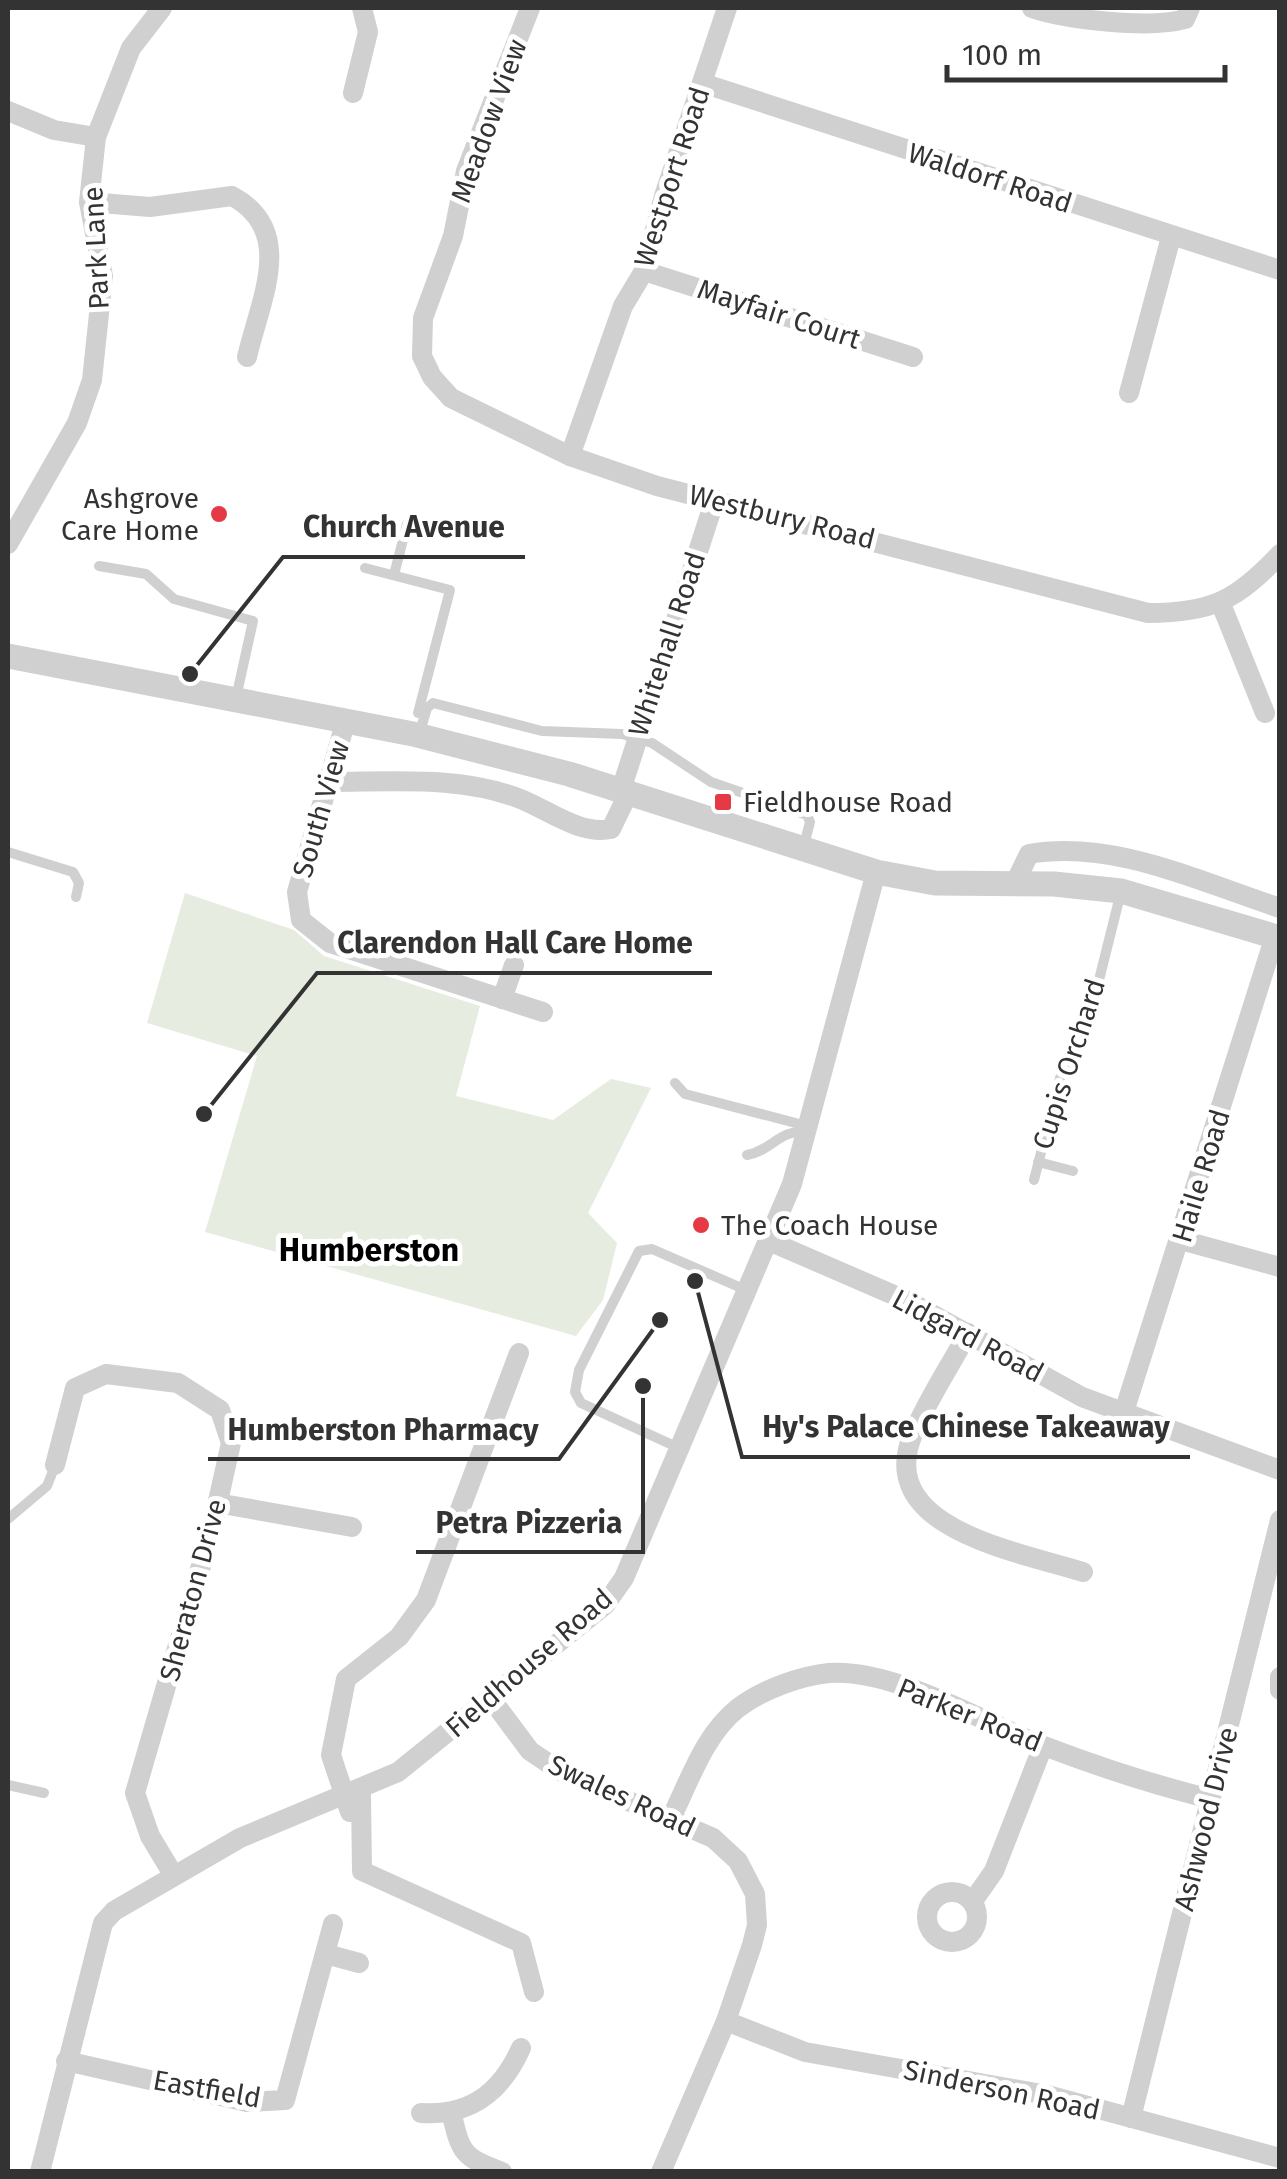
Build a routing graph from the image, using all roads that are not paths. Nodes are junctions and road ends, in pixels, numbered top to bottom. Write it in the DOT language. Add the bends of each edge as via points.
graph roads {
  1 [pos="162,8"];
  2 [pos="362,8"];
  3 [pos="530,8"];
  4 [pos="727,8"];
  5 [pos="1032,8"];
  6 [pos="1190,8"];
  7 [pos="702,83"];
  8 [pos="353,93"];
  9 [pos="8,111"];
  10 [pos="96,137"];
  11 [pos="89,202"];
  12 [pos="453,236"];
  13 [pos="1171,237"];
  14 [pos="644,270"];
  15 [pos="1280,270"];
  16 [pos="247,356"];
  17 [pos="913,357"];
  18 [pos="1129,393"];
  19 [pos="570,456"];
  20 [pos="715,499"];
  21 [pos="407,524"];
  22 [pos="8,544"];
  23 [pos="1280,554"];
  24 [pos="99,566"];
  25 [pos="365,568"];
  26 [pos="394,575"];
  27 [pos="1221,604"];
  28 [pos="8,656"];
  29 [pos="54,668"];
  30 [pos="8,675"];
  31 [pos="236,698"];
  32 [pos="1265,713"];
  33 [pos="346,720"];
  34 [pos="416,735"];
  35 [pos="636,738"];
  36 [pos="328,782"];
  37 [pos="625,791"];
  38 [pos="802,850"];
  39 [pos="8,852"];
  40 [pos="876,872"];
  41 [pos="1014,885"];
  42 [pos="1121,891"];
  43 [pos="76,897"];
  44 [pos="1280,908"];
  45 [pos="1277,937"];
  46 [pos="514,965"];
  47 [pos="502,999"];
  48 [pos="543,1012"];
  49 [pos="675,1083"];
  50 [pos="806,1129"];
  51 [pos="747,1156"];
  52 [pos="1038,1162"];
  53 [pos="1074,1171"];
  54 [pos="1034,1180"];
  55 [pos="1181,1240"];
  56 [pos="769,1241"];
  57 [pos="1280,1267"];
  58 [pos="748,1291"];
  59 [pos="968,1333"];
  60 [pos="520,1353"];
  61 [pos="1123,1415"];
  62 [pos="680,1449"];
  63 [pos="55,1465"];
  64 [pos="1280,1470"];
  65 [pos="217,1503"];
  66 [pos="8,1519"];
  67 [pos="1280,1520"];
  68 [pos="352,1527"];
  69 [pos="1082,1572"];
  70 [pos="1280,1677"];
  71 [pos="1280,1690"];
  72 [pos="492,1700"];
  73 [pos="1044,1746"];
  74 [pos="8,1784"];
  75 [pos="44,1793"];
  76 [pos="351,1798"];
  77 [pos="1211,1799"];
  78 [pos="671,1818"];
  79 [pos="174,1876"];
  80 [pos="973,1901"];
  81 [pos="334,1924"];
  82 [pos="326,1954"];
  83 [pos="359,1963"];
  84 [pos="534,1992"];
  85 [pos="726,2022"];
  86 [pos="521,2048"];
  87 [pos="66,2062"];
  88 [pos="421,2114"];
  89 [pos="452,2115"];
  90 [pos="1131,2118"];
  91 [pos="1280,2158"];
  92 [pos="40,2172"];
  93 [pos="502,2172"];
  94 [pos="661,2172"];
  1 -- 10 [label="street, Park Lane" via="131,48"];
  2 -- 8 [label="street" via="368,32"];
  3 -- 12 [label="street, Meadow View" via="466,171"];
  4 -- 7 [label="street, Westport Road"];
  5 -- 6 [label="street" via="1064,19 1159,27 1186,19"];
  7 -- 13 [label="street, Waldorf Road"];
  7 -- 14 [label="street, Westport Road"];
  9 -- 10 [label="street" via="54,130"];
  10 -- 11 [label="street, Park Lane"];
  11 -- 16 [label="street" via="150,207 232,196 260,216 269,235 270,267"];
  11 -- 22 [label="street, Park Lane" via="103,276 92,380 77,423"];
  12 -- 19 [label="street, Westbury Road" via="423,318 422,356 432,377 451,398"];
  13 -- 15 [label="street, Waldorf Road"];
  13 -- 18 [label="street"];
  14 -- 17 [label="street, Mayfair Court"];
  14 -- 19 [label="street, Westport Road" via="623,306"];
  19 -- 20 [label="street, Westbury Road"];
  20 -- 27 [label="street, Westbury Road" via="1148,613"];
  20 -- 35 [label="street, Whitehall Road"];
  21 -- 26 [label="lane"];
  23 -- 27 [label="street, Westbury Road"];
  24 -- 31 [label="lane" via="146,574 174,598 253,621"];
  25 -- 26 [label="lane"];
  26 -- 34 [label="lane" via="450,590"];
  27 -- 32 [label="street"];
  28 -- 29 [label="street"];
  29 -- 30 [label="street"];
  29 -- 31 [label="street"];
  31 -- 33 [label="street"];
  33 -- 34 [label="street"];
  33 -- 36 [label="street, South View"];
  34 -- 35 [label="lane" via="432,703 542,731"];
  34 -- 37 [label="street"];
  35 -- 37 [label="street, Whitehall Road"];
  35 -- 38 [label="lane" via="711,782 807,816"];
  36 -- 37 [label="street, Whitehall Road" via="450,782 519,798 594,832 611,829"];
  36 -- 47 [label="street, South View" via="297,892 301,920 330,943"];
  37 -- 38 [label="street"];
  38 -- 40 [label="street"];
  39 -- 43 [label="lane" via="73,872"];
  40 -- 41 [label="street" via="935,883"];
  40 -- 50 [label="street, Fieldhouse Road"];
  41 -- 42 [label="street"];
  41 -- 44 [label="street" via="1029,854 1085,851"];
  42 -- 45 [label="street"];
  42 -- 52 [label="lane, Cupis Orchard" via="1087,1028 1060,1078"];
  45 -- 55 [label="street, Haile Road"];
  46 -- 47 [label="street"];
  47 -- 48 [label="street, South View"];
  49 -- 50 [label="lane" via="684,1094"];
  50 -- 51 [label="lane" via="784,1133"];
  50 -- 56 [label="street, Fieldhouse Road"];
  52 -- 53 [label="lane"];
  52 -- 54 [label="lane, Cupis Orchard"];
  55 -- 57 [label="street"];
  55 -- 61 [label="street, Haile Road"];
  56 -- 58 [label="street, Fieldhouse Road"];
  56 -- 59 [label="street, Lidgard Road"];
  58 -- 62 [label="street, Fieldhouse Road"];
  58 -- 62 [label="lane" via="652,1248 639,1252 578,1370 580,1402"];
  59 -- 61 [label="street, Lidgard Road"];
  59 -- 69 [label="street" via="912,1437 907,1480 927,1513 961,1533"];
  60 -- 76 [label="street" via="426,1600 399,1638 346,1680 331,1756"];
  61 -- 64 [label="street, Lidgard Road"];
  62 -- 72 [label="street, Fieldhouse Road" via="624,1578 605,1605"];
  63 -- 65 [label="street, Sheraton Drive" via="74,1388 106,1374 178,1383 220,1410 231,1443"];
  63 -- 66 [label="lane" via="47,1486"];
  65 -- 68 [label="street"];
  65 -- 79 [label="street, Sheraton Drive" via="136,1793 150,1836"];
  67 -- 77 [label="street, Ashwood Drive"];
  70 -- 71 [label="street"];
  72 -- 76 [label="street, Fieldhouse Road" via="398,1772"];
  72 -- 78 [label="street, Swales Road" via="530,1751 560,1771"];
  73 -- 77 [label="street, Parker Road"];
  73 -- 78 [label="street, Parker Road" via="886,1681 831,1673 785,1684 739,1708 712,1735"];
  73 -- 80 [label="street" via="994,1871"];
  74 -- 75 [label="lane"];
  76 -- 79 [label="street, Fieldhouse Road" via="240,1838"];
  76 -- 84 [label="street" via="362,1871 521,1943"];
  77 -- 90 [label="street, Ashwood Drive"];
  78 -- 85 [label="street, Swales Road" via="713,1838 738,1861 755,1894 757,1924"];
  79 -- 87 [label="street, Fieldhouse Road" via="128,1900 104,1924"];
  81 -- 82 [label="street, Eastfield"];
  82 -- 83 [label="street"];
  82 -- 87 [label="street, Eastfield" via="286,2100 247,2102"];
  85 -- 90 [label="street, Sinderson Road" via="805,2052 1047,2095"];
  85 -- 94 [label="street, Swales Road"];
  86 -- 89 [label="street" via="502,2082"];
  87 -- 92 [label="street, Fieldhouse Road"];
  88 -- 89 [label="street"];
  89 -- 93 [label="street" via="470,2160"];
  90 -- 91 [label="street, Sinderson Road"];
}
